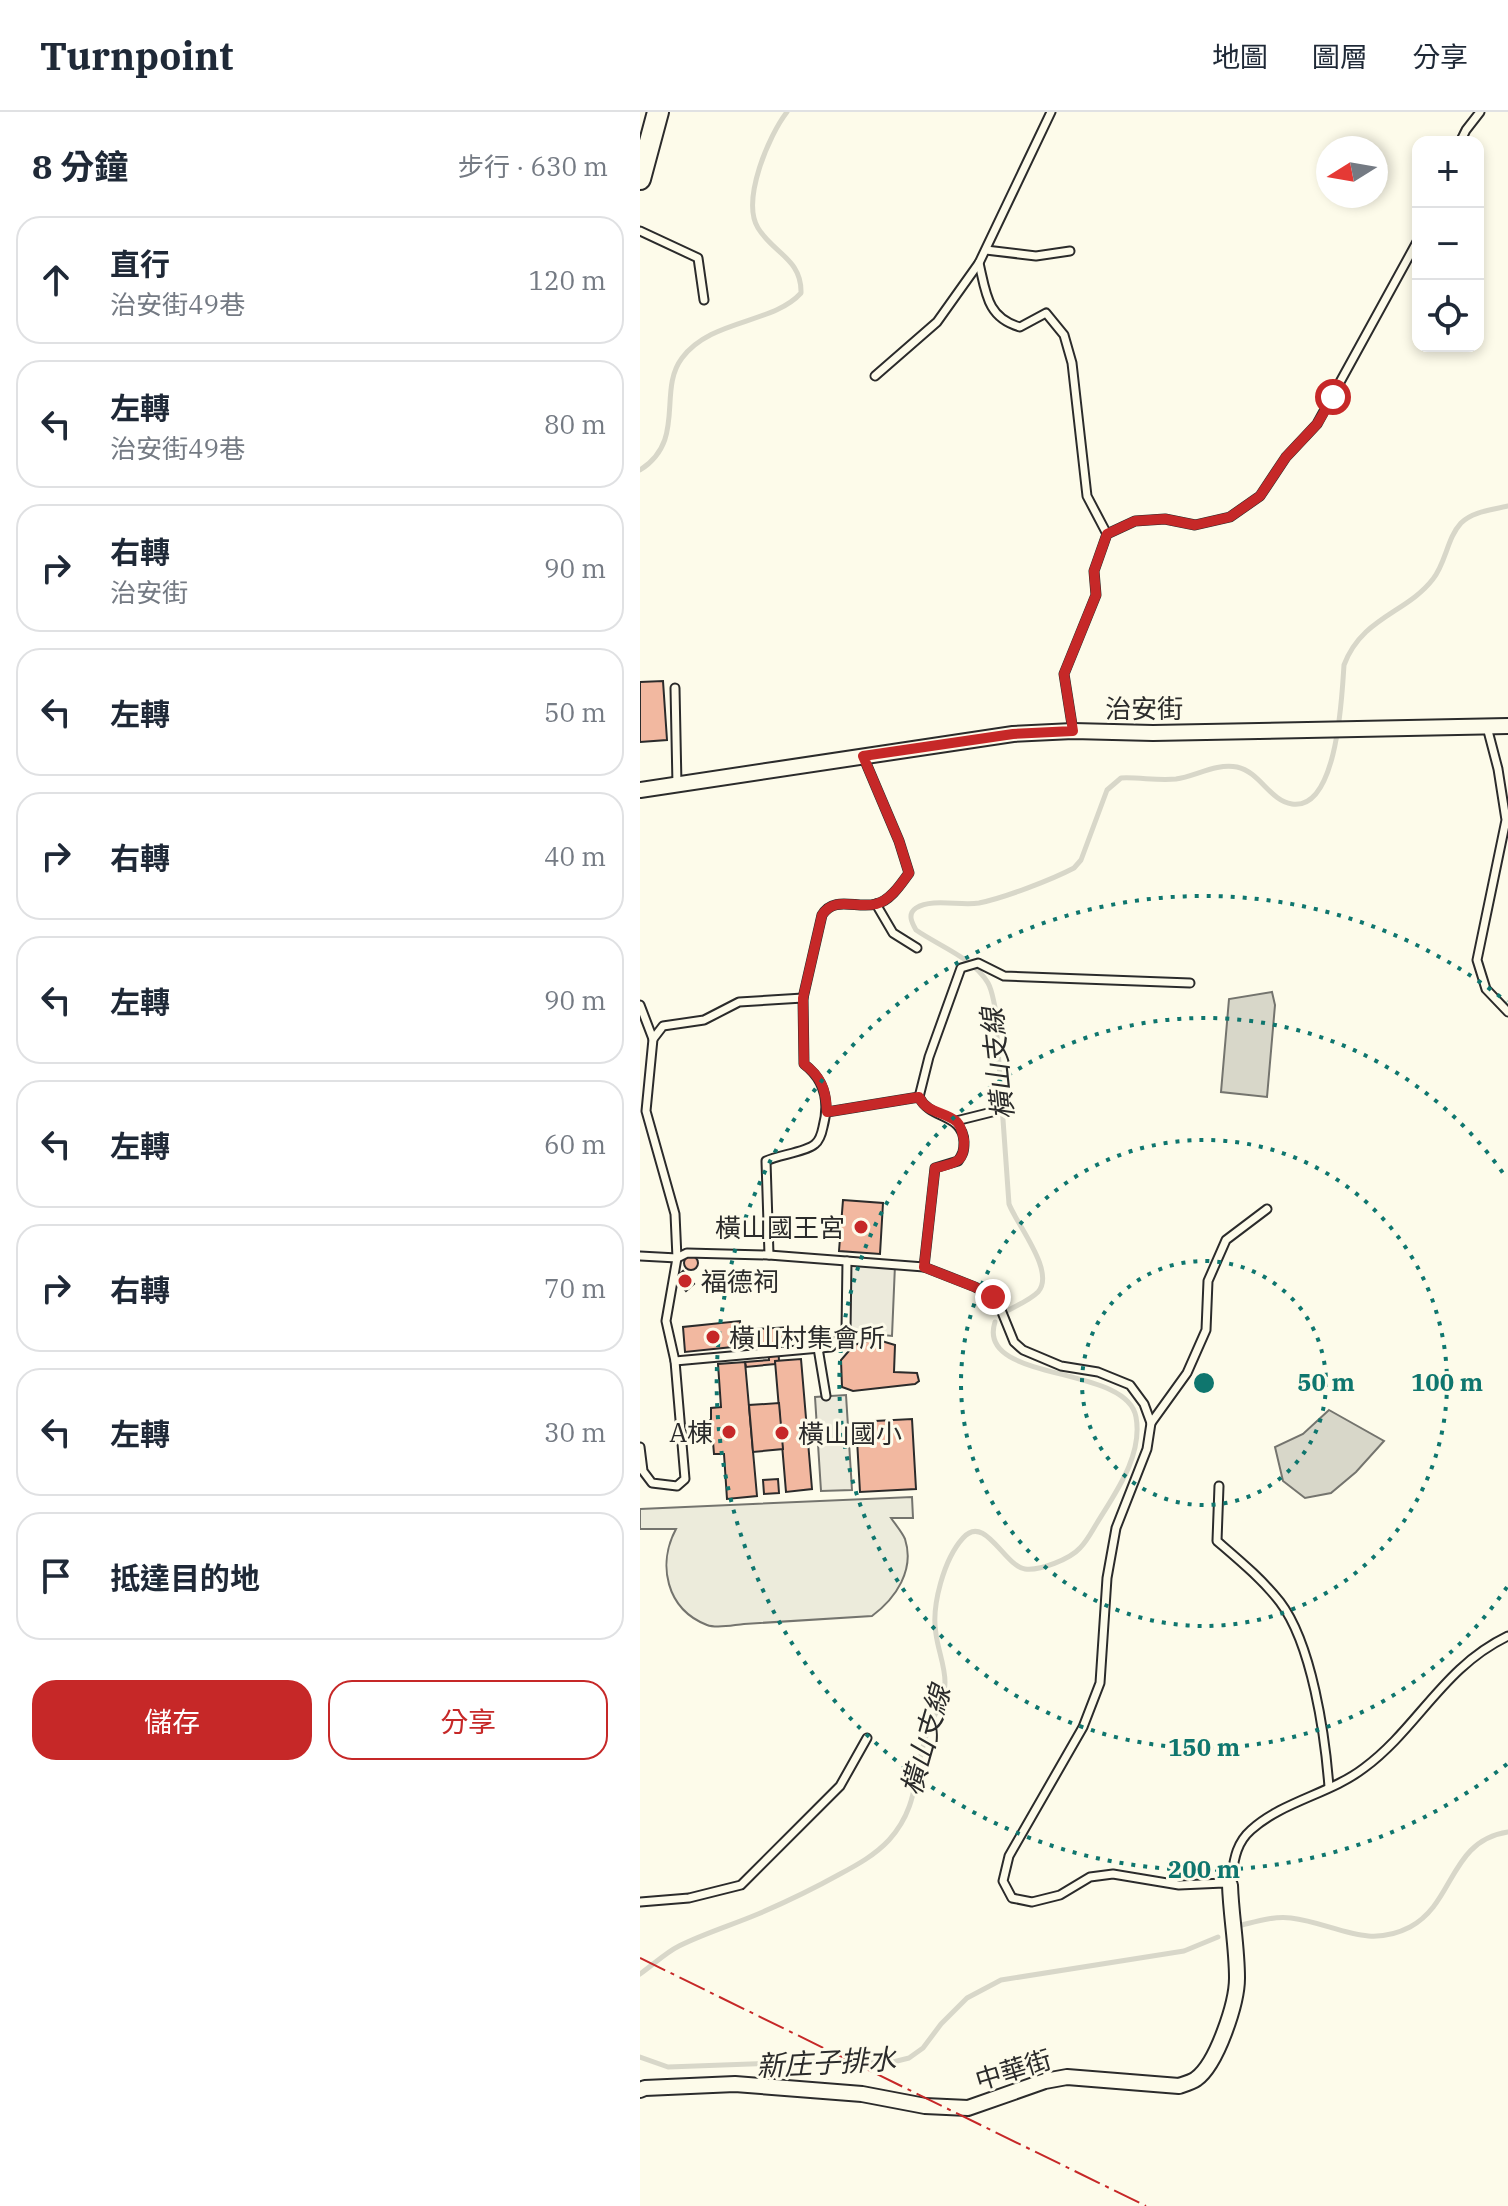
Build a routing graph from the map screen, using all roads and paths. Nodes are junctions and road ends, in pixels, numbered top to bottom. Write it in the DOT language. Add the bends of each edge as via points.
graph roads {
  1 [pos="658,112"];
  2 [pos="1051,112"];
  3 [pos="1480,112"];
  4 [pos="1463,136"];
  5 [pos="640,179"];
  6 [pos="640,231"];
  7 [pos="986,250"];
  8 [pos="1070,251"];
  9 [pos="1412,251"];
  10 [pos="979,263"];
  11 [pos="704,300"];
  12 [pos="875,376"];
  13 [pos="1107,534"];
  14 [pos="675,688"];
  15 [pos="1508,726"];
  16 [pos="1487,727"];
  17 [pos="1073,731"];
  18 [pos="863,756"];
  19 [pos="677,785"];
  20 [pos="640,790"];
  21 [pos="876,904"];
  22 [pos="917,948"];
  23 [pos="1190,983"];
  24 [pos="803,998"];
  25 [pos="640,1005"];
  26 [pos="1508,1012"];
  27 [pos="653,1039"];
  28 [pos="919,1097"];
  29 [pos="1008,1108"];
  30 [pos="827,1112"];
  31 [pos="956,1121"];
  32 [pos="1267,1209"];
  33 [pos="769,1255"];
  34 [pos="640,1256"];
  35 [pos="677,1258"];
  36 [pos="847,1261"];
  37 [pos="924,1267"];
  38 [pos="818,1348"];
  39 [pos="675,1361"];
  40 [pos="826,1396"];
  41 [pos="1151,1423"];
  42 [pos="640,1447"];
  43 [pos="1219,1486"];
  44 [pos="1508,1636"];
  45 [pos="867,1738"];
  46 [pos="1329,1787"];
  47 [pos="1230,1885"];
  48 [pos="640,1902"];
  49 [pos="640,2090"];
  1 -- 5 [label="street"];
  2 -- 7 [label="lane"];
  3 -- 4 [label="lane"];
  6 -- 11 [label="lane" via="698,258"];
  7 -- 8 [label="lane" via="1036,256"];
  7 -- 10 [label="lane"];
  9 -- 13 [label="lane" via="1317,424 1260,496 1230,517 1195,525 1135,521"];
  10 -- 12 [label="lane" via="937,322"];
  10 -- 13 [label="lane" via="988,301 1003,322 1020,327 1046,313 1064,335 1087,496"];
  13 -- 17 [label="lane" via="1094,571 1096,595 1064,674"];
  14 -- 19 [label="lane"];
  15 -- 16 [label="street, 治安街"];
  16 -- 17 [label="street, 治安街"];
  16 -- 26 [label="lane" via="1506,820 1477,960 1486,989"];
  17 -- 18 [label="street, 治安街" via="1013,734"];
  18 -- 19 [label="street, 治安街"];
  18 -- 21 [label="lane" via="909,873"];
  19 -- 20 [label="street, 治安街"];
  21 -- 22 [label="lane" via="893,933"];
  21 -- 24 [label="lane" via="827,907"];
  23 -- 28 [label="lane" via="1004,976 978,963 961,968"];
  24 -- 27 [label="lane" via="739,1002 704,1020 663,1026"];
  24 -- 30 [label="lane" via="804,1064 826,1089"];
  25 -- 27 [label="lane"];
  27 -- 35 [label="lane" via="646,1111 675,1214"];
  28 -- 30 [label="lane"];
  28 -- 31 [label="lane" via="931,1110"];
  29 -- 31 [label="lane"];
  30 -- 33 [label="lane" via="814,1145 766,1161"];
  31 -- 37 [label="lane" via="964,1154 935,1168"];
  32 -- 41 [label="lane" via="1226,1240 1208,1281 1206,1330 1187,1373"];
  33 -- 35 [label="lane" via="687,1253"];
  33 -- 36 [label="lane"];
  34 -- 35 [label="lane"];
  35 -- 39 [label="lane" via="666,1321"];
  36 -- 37 [label="lane"];
  36 -- 38 [label="lane" via="846,1331 831,1347"];
  37 -- 41 [label="lane" via="993,1297 1023,1350 1130,1385"];
  38 -- 39 [label="lane"];
  38 -- 40 [label="lane"];
  39 -- 42 [label="lane" via="685,1479 677,1486 652,1483 643,1471"];
  41 -- 47 [label="lane" via="1147,1449 1116,1528 1100,1683 1083,1727 1009,1856 1003,1881 1012,1898 1032,1902 1060,1895 1090,1877 1113,1874 1179,1885"];
  43 -- 46 [label="lane" via="1217,1541 1282,1604 1307,1657 1326,1745"];
  44 -- 46 [label="lane" via="1466,1661 1363,1770"];
  45 -- 48 [label="lane" via="840,1786 741,1885 689,1898"];
  46 -- 47 [label="lane" via="1250,1830 1237,1847"];
  47 -- 49 [label="street, 中華街" via="1237,1980 1232,2005 1207,2068 1179,2086 1067,2077 968,2108 735,2084"];
}
